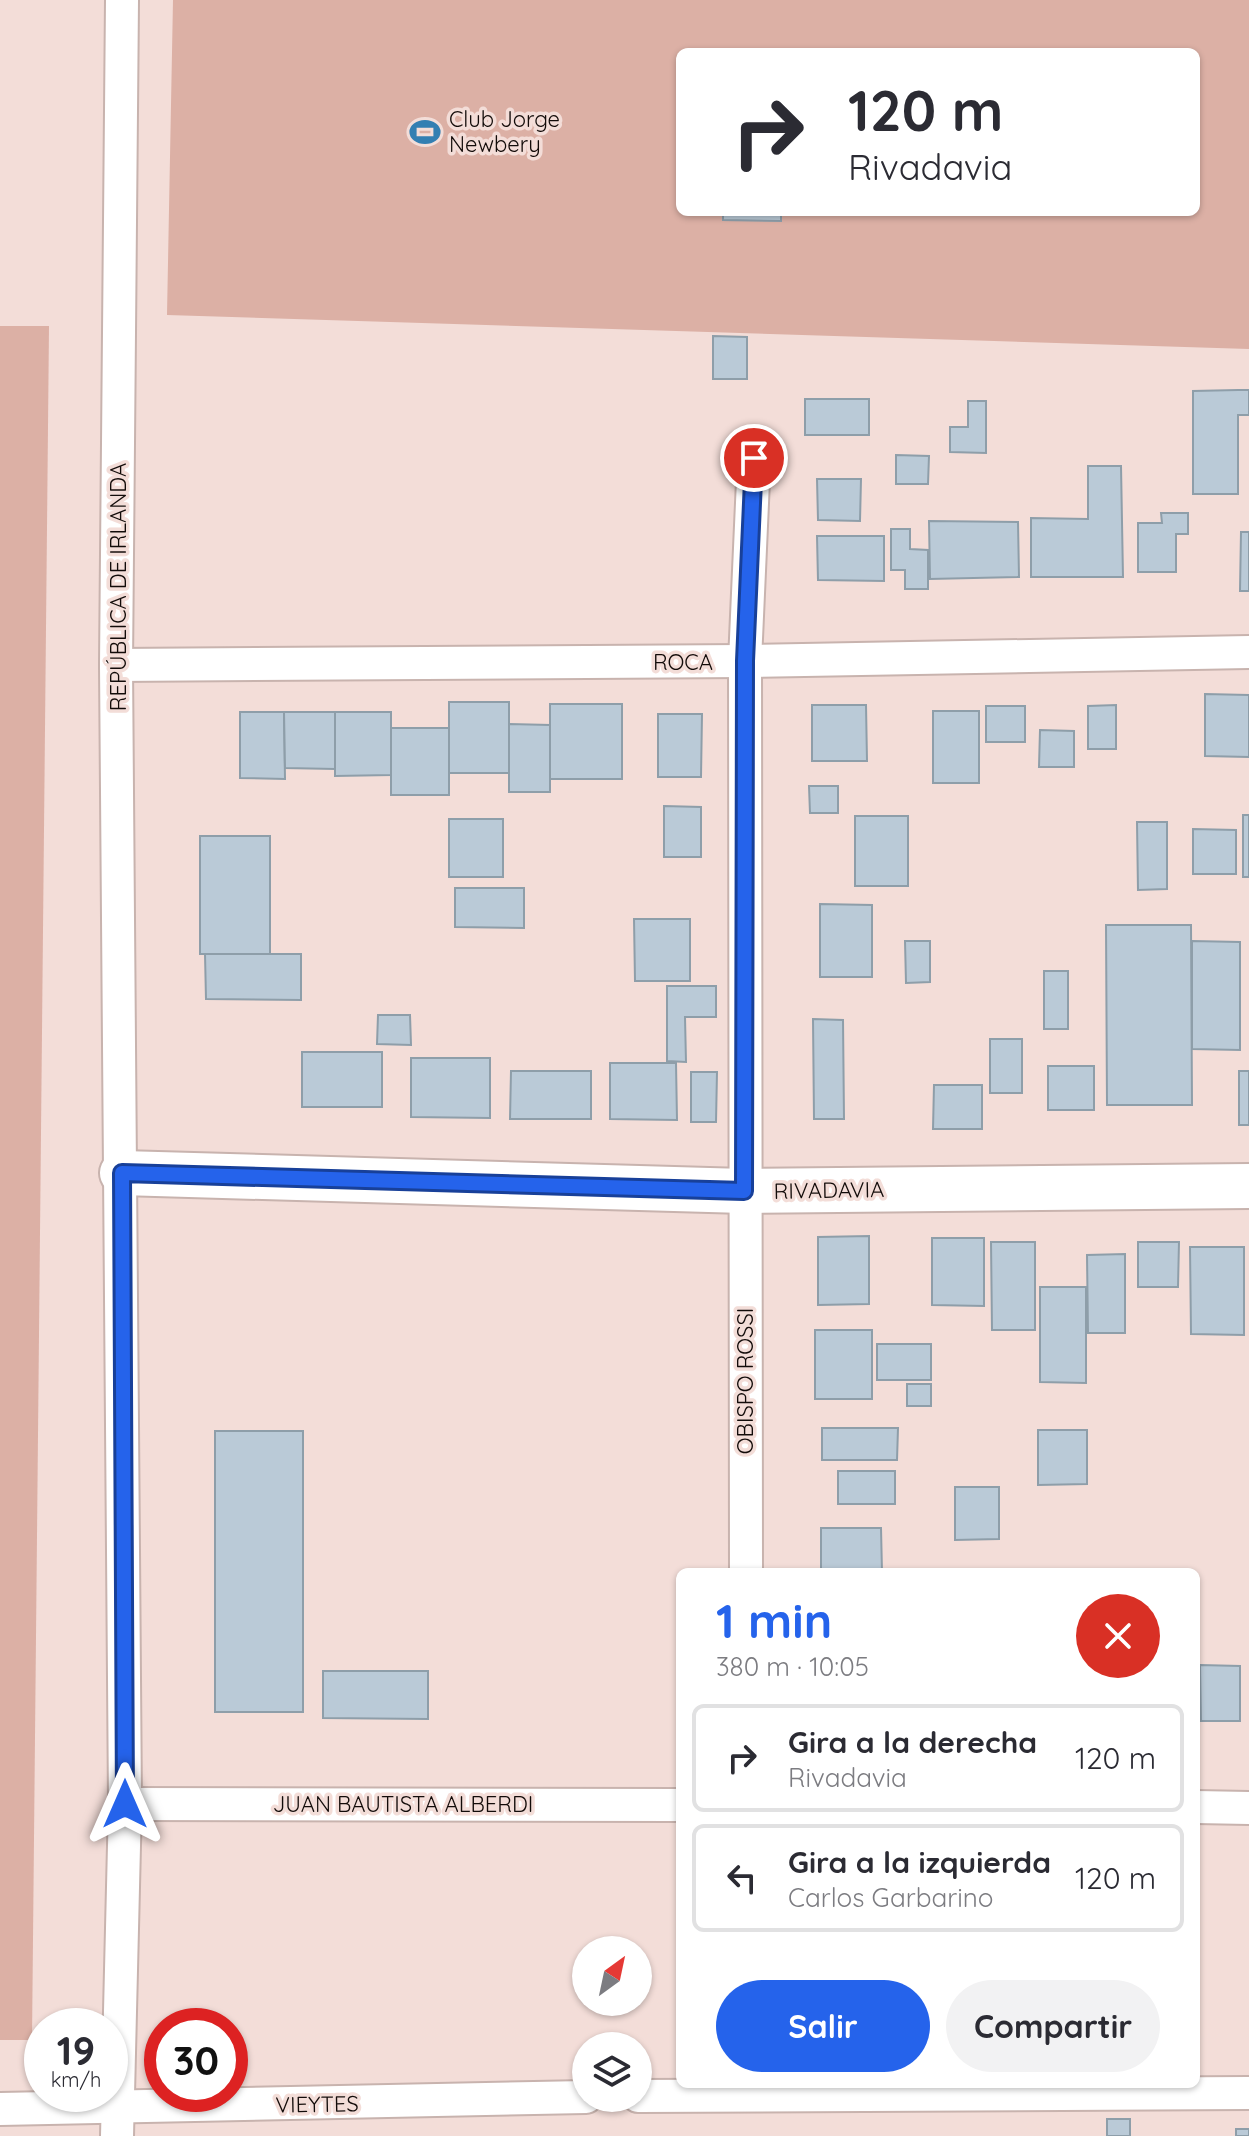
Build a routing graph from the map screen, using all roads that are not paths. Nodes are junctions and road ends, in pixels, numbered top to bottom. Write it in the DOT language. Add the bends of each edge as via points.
graph roads {
  1 [pos="122,0"];
  2 [pos="754,458"];
  3 [pos="1249,652"];
  4 [pos="745,661"];
  5 [pos="116,665"];
  6 [pos="122,1173"];
  7 [pos="1249,1186"];
  8 [pos="744,1191"];
  9 [pos="746,1568"];
  10 [pos="125,1804"];
  11 [pos="676,1805"];
  12 [pos="1200,1807"];
  13 [pos="1249,1808"];
  14 [pos="754,2088"];
  15 [pos="1249,2093"];
  16 [pos="652,2095"];
  17 [pos="572,2098"];
  18 [pos="0,2109"];
  19 [pos="116,2122"];
  1 -- 5 [label="street, REPÚBLICA DE IRLANDA"];
  2 -- 4 [label="street, OBISPO ROSSI"];
  3 -- 4 [label="street, ROCA"];
  4 -- 5 [label="street, ROCA"];
  4 -- 8 [label="street, OBISPO ROSSI"];
  5 -- 6 [label="street, REPÚBLICA DE IRLANDA"];
  6 -- 8 [label="street, RIVADAVIA"];
  6 -- 10 [label="street, REPÚBLICA DE IRLANDA"];
  7 -- 8 [label="street, RIVADAVIA"];
  8 -- 9 [label="street, OBISPO ROSSI"];
  10 -- 11 [label="street, JUAN BAUTISTA ALBERDI"];
  10 -- 19 [label="street, REPÚBLICA DE IRLANDA"];
  12 -- 13 [label="street"];
  14 -- 15 [label="street"];
  14 -- 16 [label="street"];
  17 -- 19 [label="street, VIEYTES"];
  18 -- 19 [label="street, VIEYTES"];
}
